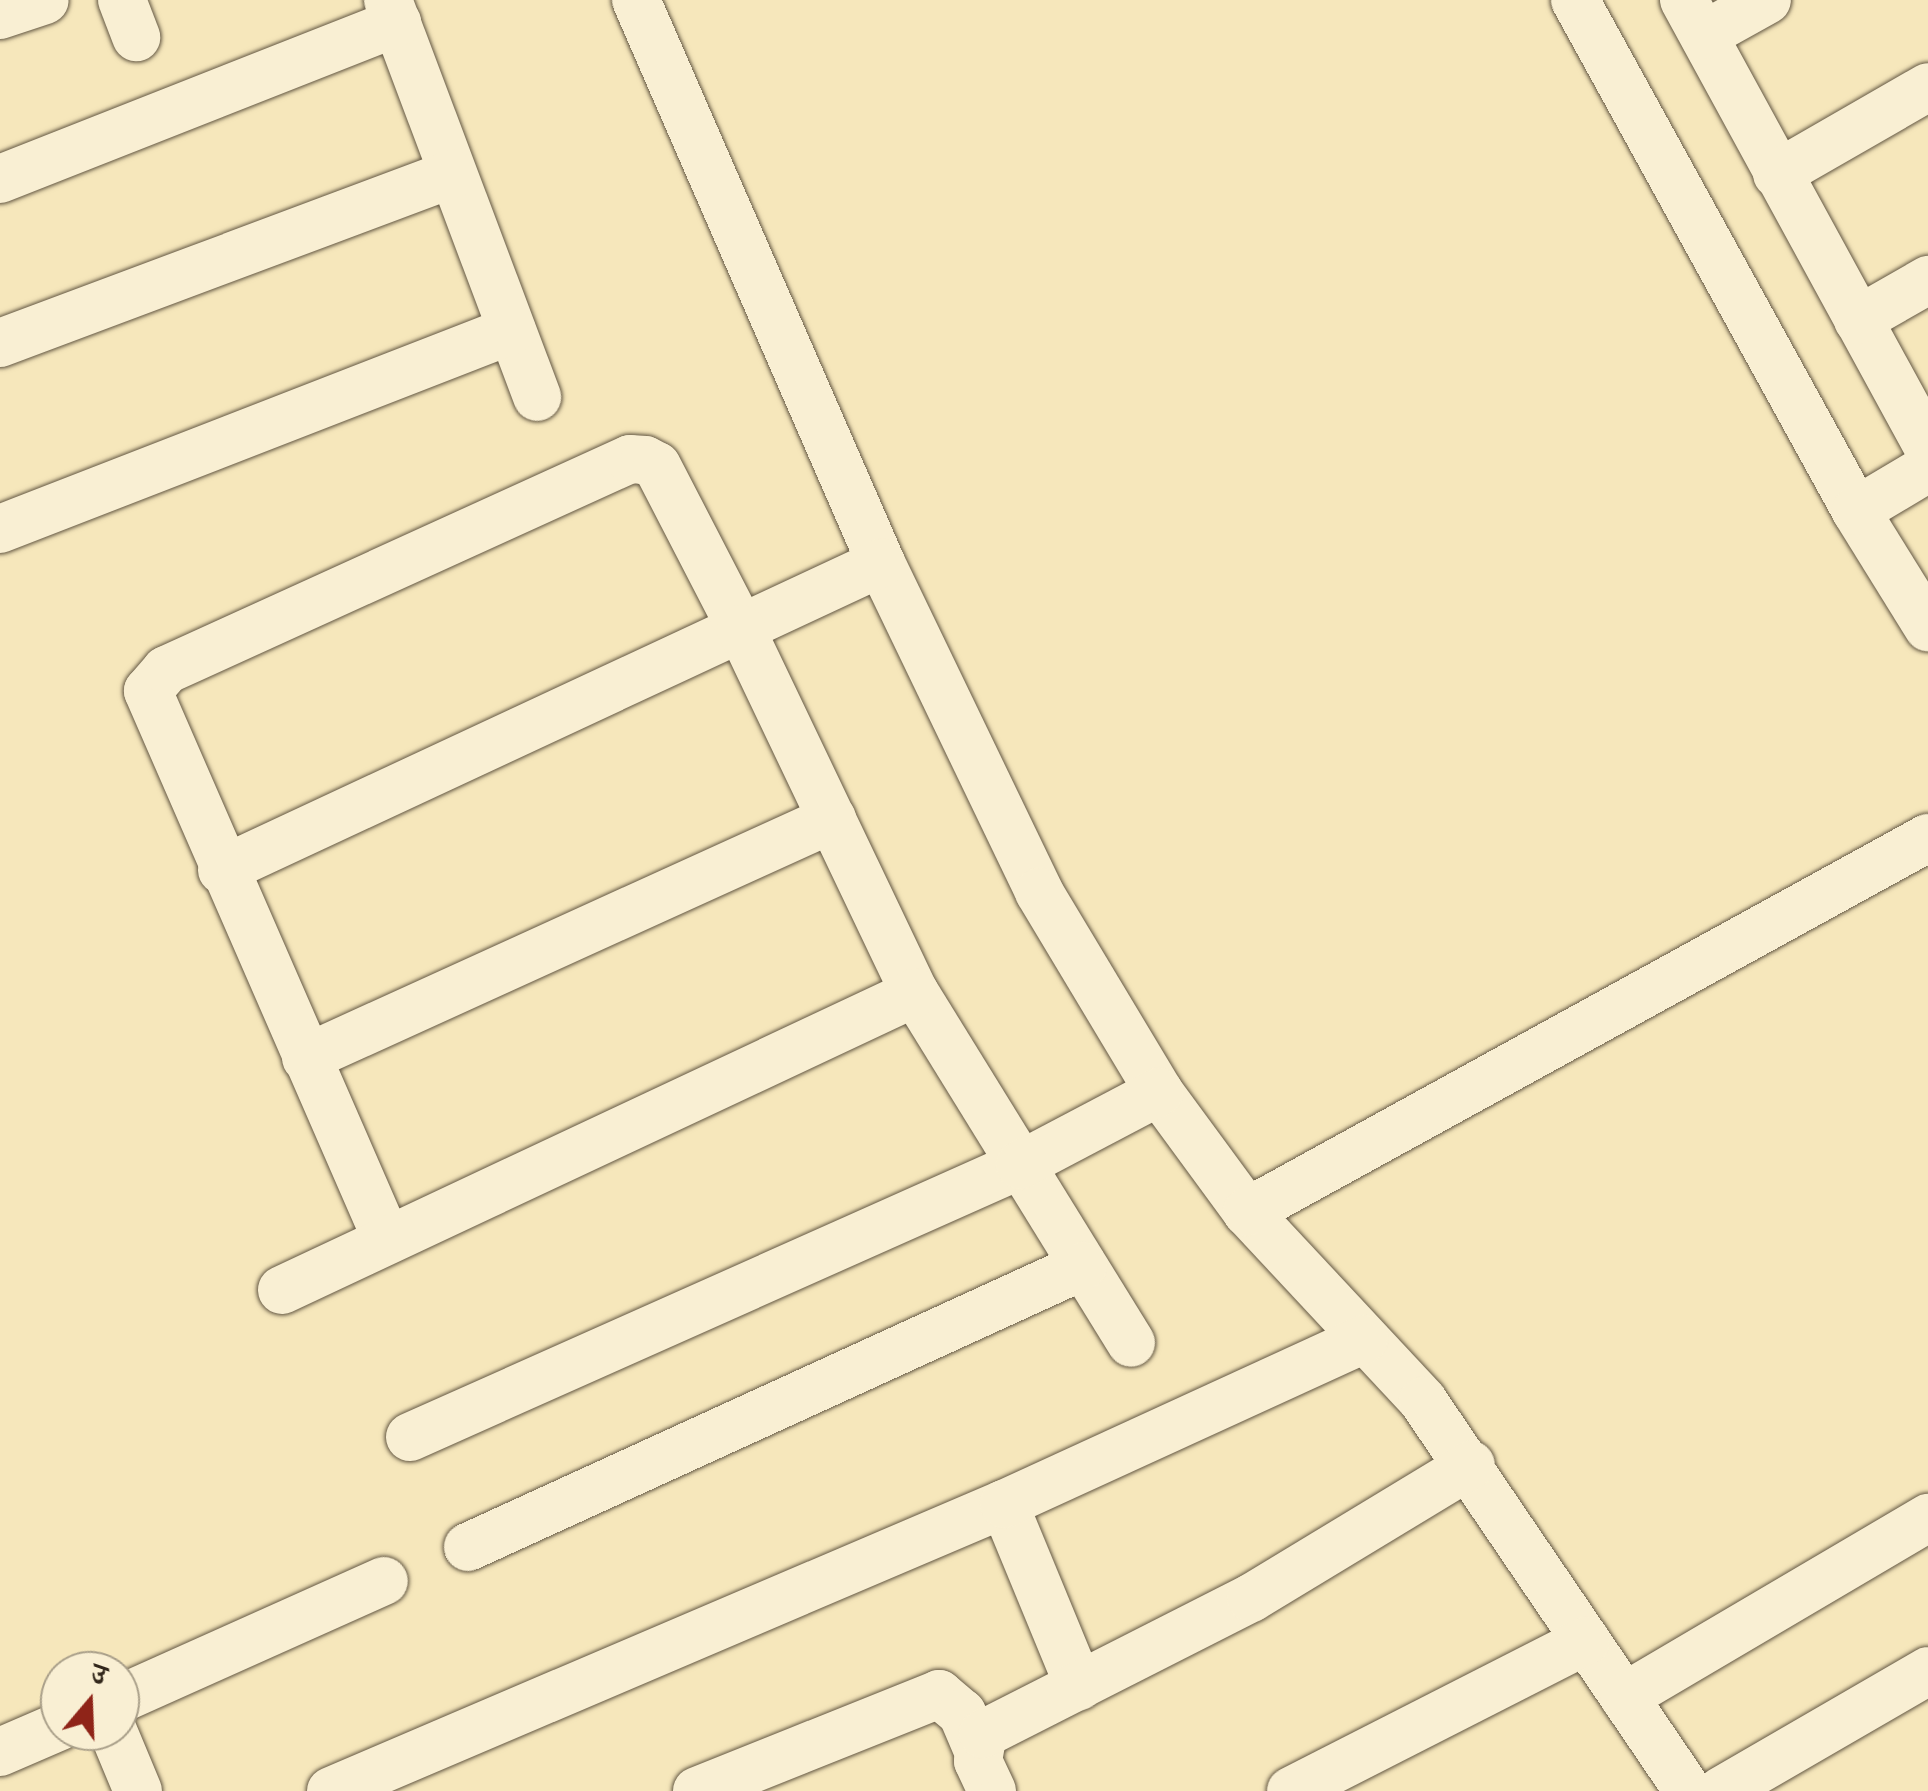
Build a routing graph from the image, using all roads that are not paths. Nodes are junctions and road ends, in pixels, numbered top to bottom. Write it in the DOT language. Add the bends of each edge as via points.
graph roads {
  1 [pos="45,0"];
  2 [pos="636,0"];
  3 [pos="1575,0"];
  4 [pos="1766,0"];
  5 [pos="392,12"];
  6 [pos="0,15"];
  7 [pos="1694,17"];
  8 [pos="1928,88"];
  9 [pos="453,174"];
  10 [pos="1777,174"];
  11 [pos="0,179"];
  12 [pos="1928,280"];
  13 [pos="1858,320"];
  14 [pos="512,330"];
  15 [pos="0,343"];
  16 [pos="537,397"];
  17 [pos="1928,447"];
  18 [pos="1928,468"];
  19 [pos="1856,512"];
  20 [pos="0,529"];
  21 [pos="881,563"];
  22 [pos="1928,627"];
  23 [pos="741,629"];
  24 [pos="832,819"];
  25 [pos="1928,838"];
  26 [pos="222,870"];
  27 [pos="915,993"];
  28 [pos="306,1058"];
  29 [pos="1159,1092"];
  30 [pos="1020,1165"];
  31 [pos="1247,1212"];
  32 [pos="387,1240"];
  33 [pos="1083,1266"];
  34 [pos="282,1290"];
  35 [pos="1364,1339"];
  36 [pos="1132,1343"];
  37 [pos="410,1436"];
  38 [pos="1471,1465"];
  39 [pos="1004,1504"];
  40 [pos="1928,1518"];
  41 [pos="468,1547"];
  42 [pos="384,1581"];
  43 [pos="1586,1641"];
  44 [pos="1928,1671"];
  45 [pos="1078,1686"];
  46 [pos="140,1690"];
  47 [pos="1624,1697"];
  48 [pos="40,1735"];
  49 [pos="121,1751"];
  50 [pos="0,1752"];
  51 [pos="985,1770"];
  52 [pos="138,1791"];
  53 [pos="331,1791"];
  54 [pos="696,1791"];
  55 [pos="1290,1791"];
  56 [pos="1688,1791"];
  57 [pos="1721,1791"];
  1 -- 6 [label="street"];
  2 -- 21 [label="street"];
  3 -- 19 [label="street"];
  4 -- 7 [label="street"];
  5 -- 9 [label="street"];
  5 -- 11 [label="street"];
  7 -- 10 [label="street"];
  8 -- 10 [label="street"];
  9 -- 14 [label="street"];
  9 -- 15 [label="street"];
  10 -- 13 [label="street"];
  12 -- 13 [label="street"];
  13 -- 17 [label="street"];
  14 -- 16 [label="street"];
  14 -- 20 [label="street"];
  18 -- 19 [label="street"];
  19 -- 22 [label="street"];
  21 -- 23 [label="street"];
  21 -- 29 [label="street" via="1039,892"];
  23 -- 24 [label="street"];
  23 -- 26 [label="street"];
  23 -- 26 [label="street" via="656,466 630,459 184,662 154,678 148,707"];
  24 -- 27 [label="street"];
  24 -- 28 [label="street"];
  25 -- 31 [label="street"];
  26 -- 28 [label="street"];
  27 -- 30 [label="street"];
  27 -- 32 [label="street"];
  28 -- 32 [label="street"];
  29 -- 30 [label="street"];
  29 -- 31 [label="street"];
  30 -- 33 [label="street"];
  30 -- 37 [label="street"];
  31 -- 35 [label="street"];
  32 -- 34 [label="street"];
  33 -- 36 [label="street"];
  33 -- 41 [label="street"];
  35 -- 38 [label="street"];
  35 -- 39 [label="street"];
  38 -- 43 [label="street"];
  38 -- 45 [label="street" via="1251,1598"];
  39 -- 45 [label="street"];
  39 -- 53 [label="street"];
  40 -- 47 [label="street"];
  42 -- 46 [label="street"];
  43 -- 47 [label="street"];
  43 -- 55 [label="street"];
  44 -- 57 [label="street"];
  45 -- 51 [label="street" via="997,1724"];
  47 -- 56 [label="street"];
  48 -- 50 [label="street"];
  49 -- 52 [label="street"];
  51 -- 54 [label="street" via="962,1713 939,1694"];
}
